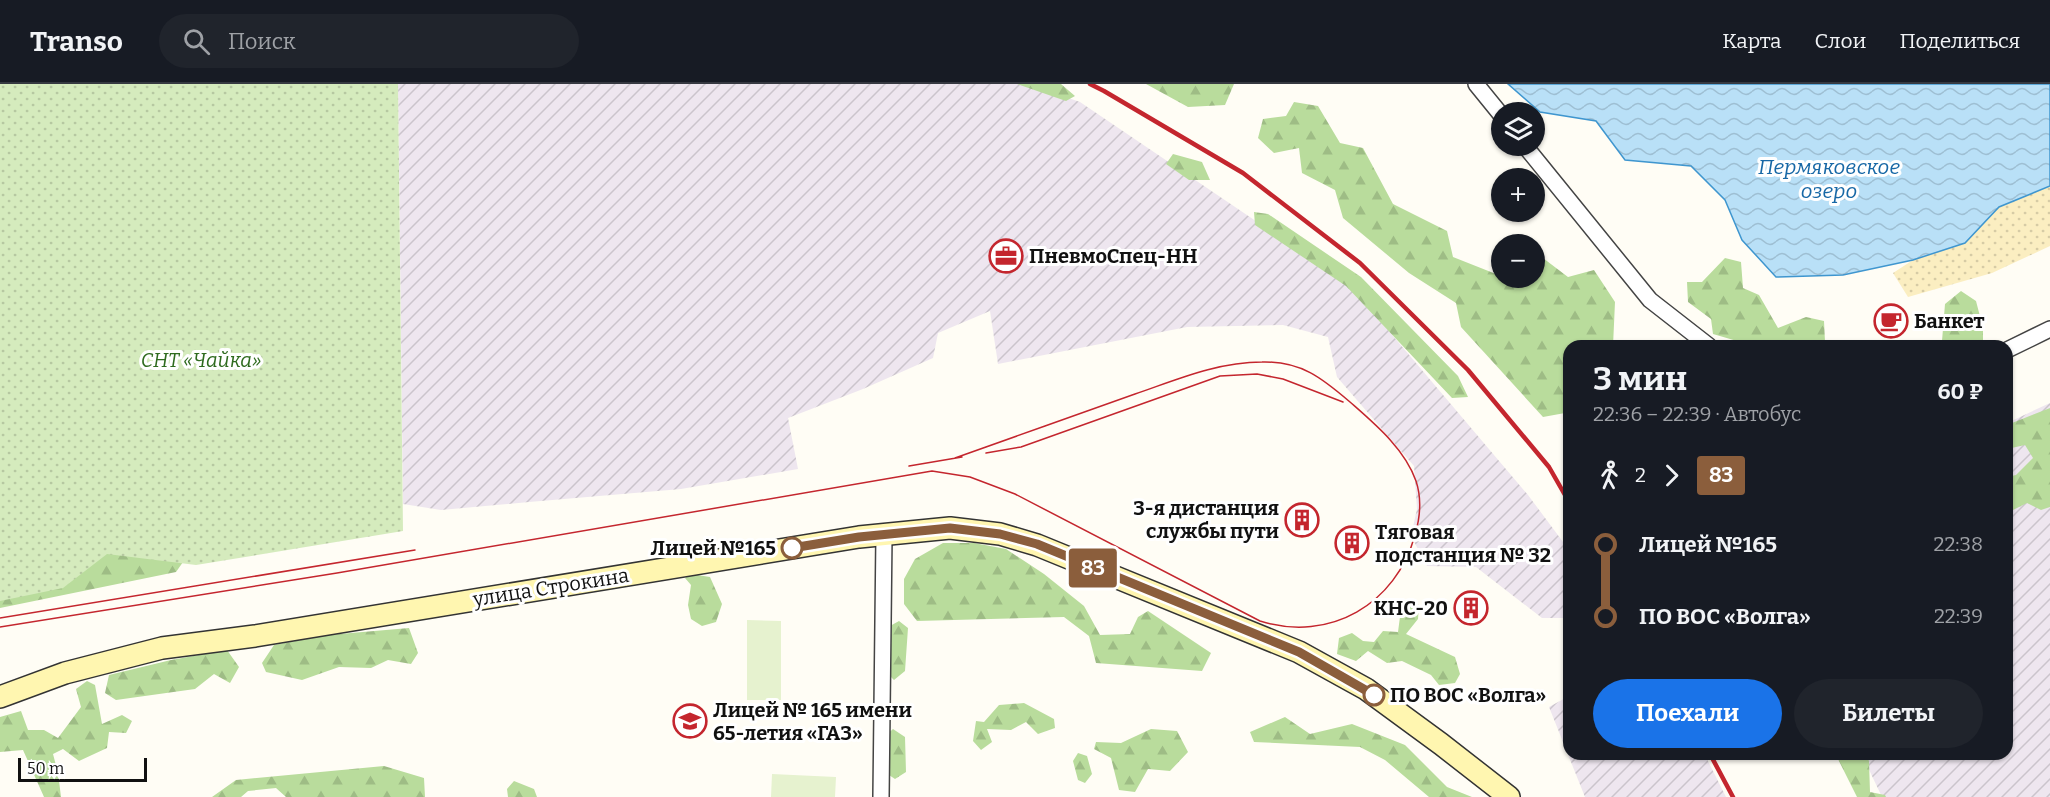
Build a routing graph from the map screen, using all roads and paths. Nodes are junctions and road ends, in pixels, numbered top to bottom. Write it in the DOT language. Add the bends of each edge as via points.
graph roads {
  1 [pos="1476,84"];
  2 [pos="1491,102"];
  3 [pos="1533,156"];
  4 [pos="2050,329"];
  5 [pos="1701,340"];
  6 [pos="2013,347"];
  7 [pos="884,535"];
  8 [pos="0,697"];
  9 [pos="881,797"];
  10 [pos="1509,797"];
  1 -- 2 [label="street"];
  3 -- 5 [label="street" via="1650,300"];
  4 -- 6 [label="street"];
  7 -- 8 [label="street, улица Строкина" via="162,648 65,673"];
  7 -- 9 [label="street"];
  7 -- 10 [label="street, улица Строкина" via="962,529 1037,544 1299,652 1366,689"];
}
